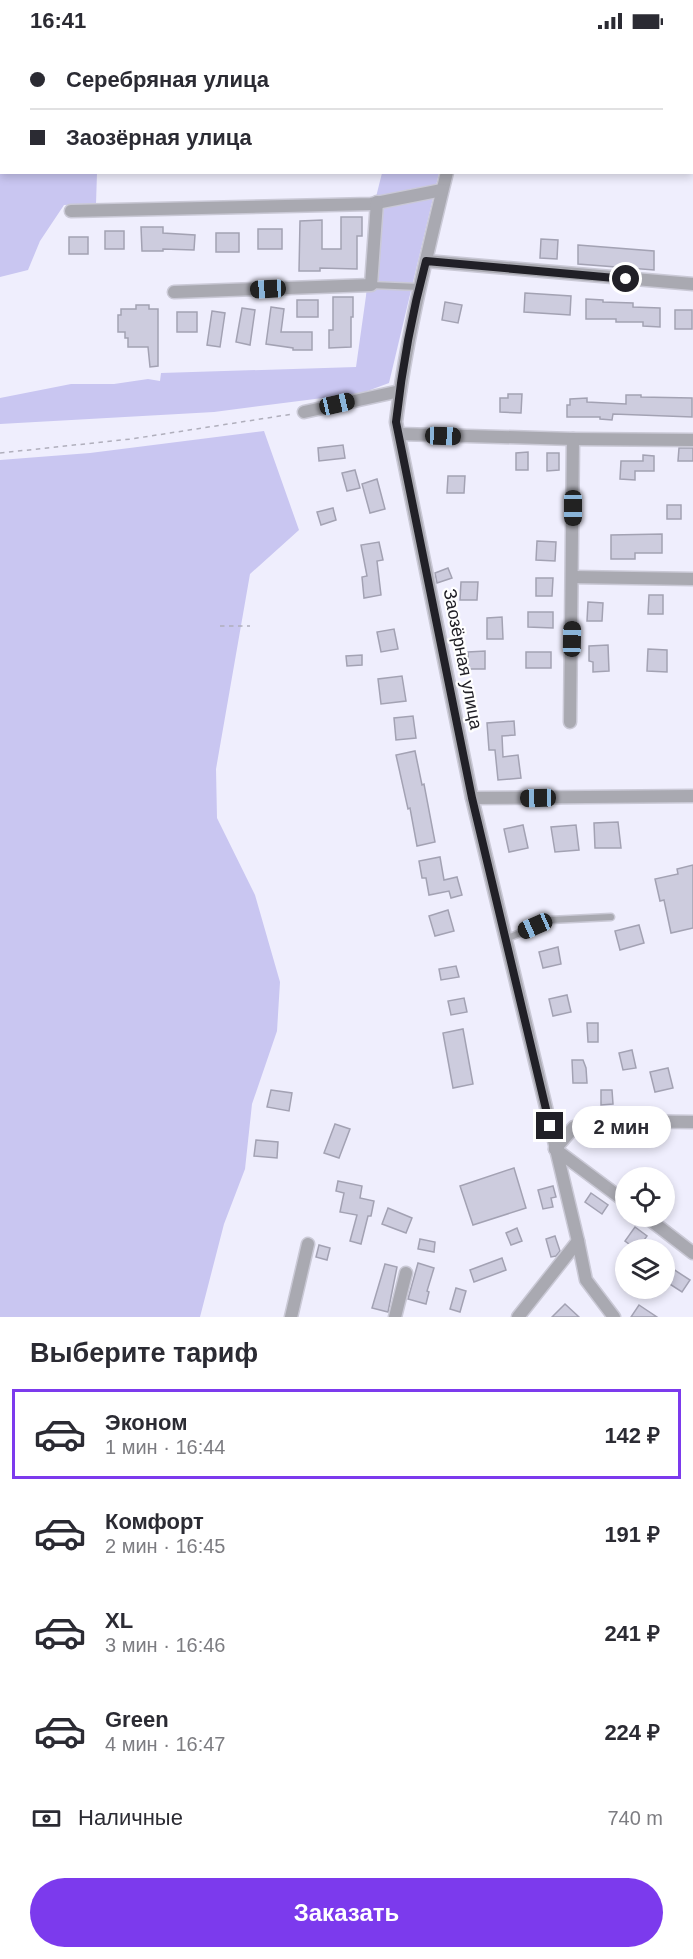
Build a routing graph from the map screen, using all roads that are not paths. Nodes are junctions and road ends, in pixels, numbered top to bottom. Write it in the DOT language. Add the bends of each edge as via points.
graph roads {
  1 [pos="446,174"];
  2 [pos="442,190"];
  3 [pos="377,202"];
  4 [pos="71,211"];
  5 [pos="426,261"];
  6 [pos="693,284"];
  7 [pos="371,285"];
  8 [pos="419,287"];
  9 [pos="174,292"];
  10 [pos="400,391"];
  11 [pos="304,412"];
  12 [pos="400,434"];
  13 [pos="573,439"];
  14 [pos="693,440"];
  15 [pos="573,577"];
  16 [pos="693,579"];
  17 [pos="570,722"];
  18 [pos="693,796"];
  19 [pos="472,798"];
  20 [pos="611,917"];
  21 [pos="506,940"];
  22 [pos="693,1122"];
  23 [pos="555,1149"];
  24 [pos="615,1194"];
  25 [pos="659,1227"];
  26 [pos="578,1241"];
  27 [pos="308,1244"];
  28 [pos="693,1253"];
  29 [pos="406,1273"];
  30 [pos="291,1317"];
  31 [pos="394,1317"];
  32 [pos="518,1317"];
  33 [pos="614,1317"];
  1 -- 2 [label="street, Заозёрная улица"];
  2 -- 3 [label="street"];
  2 -- 5 [label="street, Заозёрная улица"];
  3 -- 4 [label="street"];
  3 -- 7 [label="street"];
  5 -- 6 [label="street"];
  5 -- 8 [label="street, Заозёрная улица"];
  7 -- 8 [label="lane"];
  7 -- 9 [label="street"];
  8 -- 10 [label="street, Заозёрная улица"];
  10 -- 11 [label="street"];
  10 -- 12 [label="street, Заозёрная улица" via="396,422"];
  12 -- 13 [label="street"];
  12 -- 19 [label="street, Заозёрная улица"];
  13 -- 14 [label="street"];
  13 -- 15 [label="street"];
  15 -- 16 [label="street"];
  15 -- 17 [label="street"];
  18 -- 19 [label="street"];
  19 -- 21 [label="street, Заозёрная улица"];
  20 -- 21 [label="lane" via="550,920"];
  21 -- 23 [label="street, Заозёрная улица"];
  22 -- 23 [label="street" via="618,1121 574,1127"];
  23 -- 24 [label="street"];
  23 -- 26 [label="street, Заозёрная улица"];
  25 -- 28 [label="street"];
  26 -- 32 [label="street"];
  26 -- 33 [label="street, Заозёрная улица" via="586,1280"];
  27 -- 30 [label="street"];
  29 -- 31 [label="street"];
}
